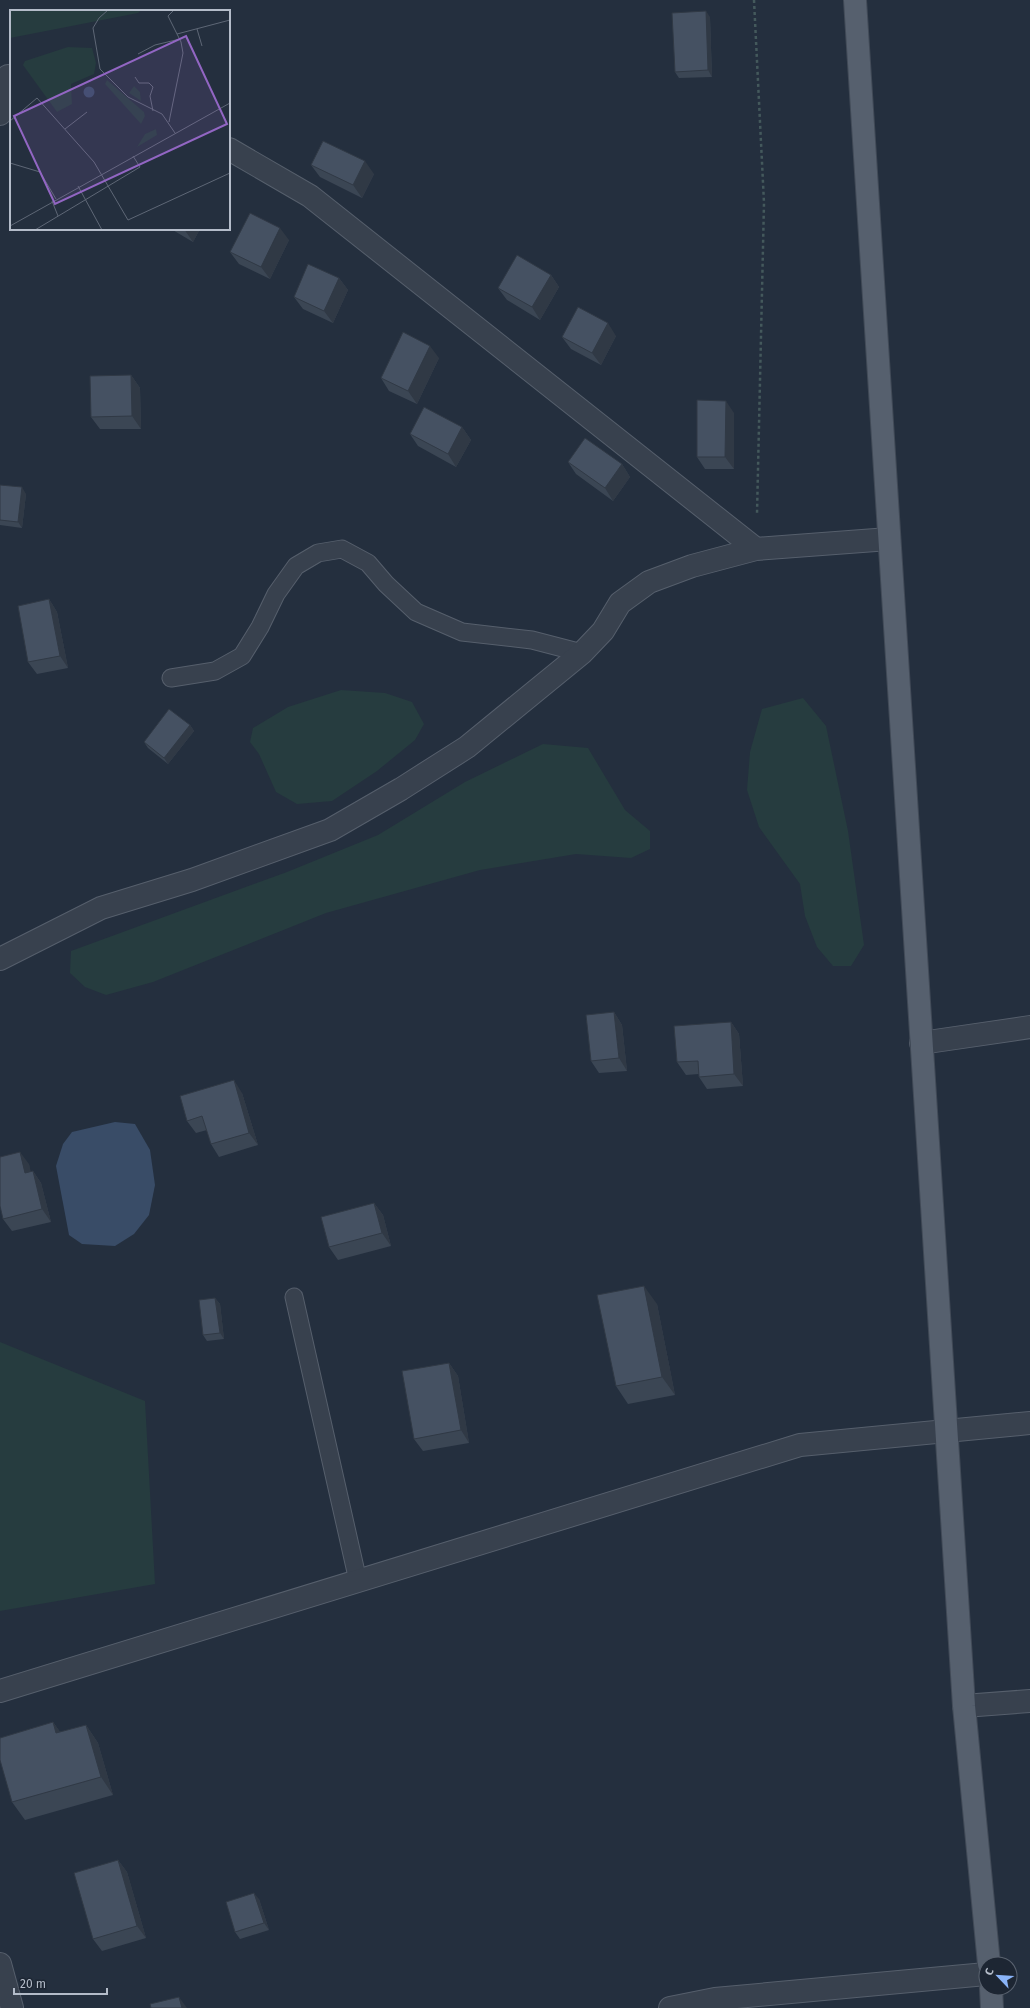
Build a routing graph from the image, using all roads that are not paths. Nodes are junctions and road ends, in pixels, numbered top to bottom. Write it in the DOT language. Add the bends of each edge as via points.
graph roads {
  1 [pos="854,0"];
  2 [pos="6,76"];
  3 [pos="0,114"];
  4 [pos="230,151"];
  5 [pos="889,539"];
  6 [pos="756,549"];
  7 [pos="582,653"];
  8 [pos="171,678"];
  9 [pos="0,960"];
  10 [pos="1030,1027"];
  11 [pos="922,1043"];
  12 [pos="294,1297"];
  13 [pos="1030,1423"];
  14 [pos="946,1431"];
  15 [pos="358,1581"];
  16 [pos="0,1691"];
  17 [pos="1030,1701"];
  18 [pos="964,1706"];
  19 [pos="987,1956"];
  20 [pos="0,1964"];
  21 [pos="978,1975"];
  22 [pos="991,1996"];
  23 [pos="12,2008"];
  24 [pos="670,2008"];
  25 [pos="992,2008"];
  1 -- 5 [label="main road"];
  2 -- 3 [label="street"];
  4 -- 6 [label="street" via="310,196"];
  5 -- 6 [label="street"];
  5 -- 11 [label="main road"];
  6 -- 7 [label="street" via="692,566 649,582 620,603 603,631"];
  7 -- 8 [label="lane" via="532,640 462,632 416,612 368,563 342,549 318,553 296,566 276,594 242,656 215,671"];
  7 -- 9 [label="street" via="467,746 401,789 330,830 192,880 101,908"];
  10 -- 11 [label="street"];
  11 -- 14 [label="main road"];
  12 -- 15 [label="lane"];
  13 -- 14 [label="street"];
  14 -- 15 [label="street" via="800,1445"];
  14 -- 18 [label="main road"];
  15 -- 16 [label="street"];
  17 -- 18 [label="street"];
  18 -- 19 [label="main road"];
  20 -- 23 [label="street"];
  21 -- 24 [label="street" via="715,1999"];
  22 -- 25 [label="main road"];
}
